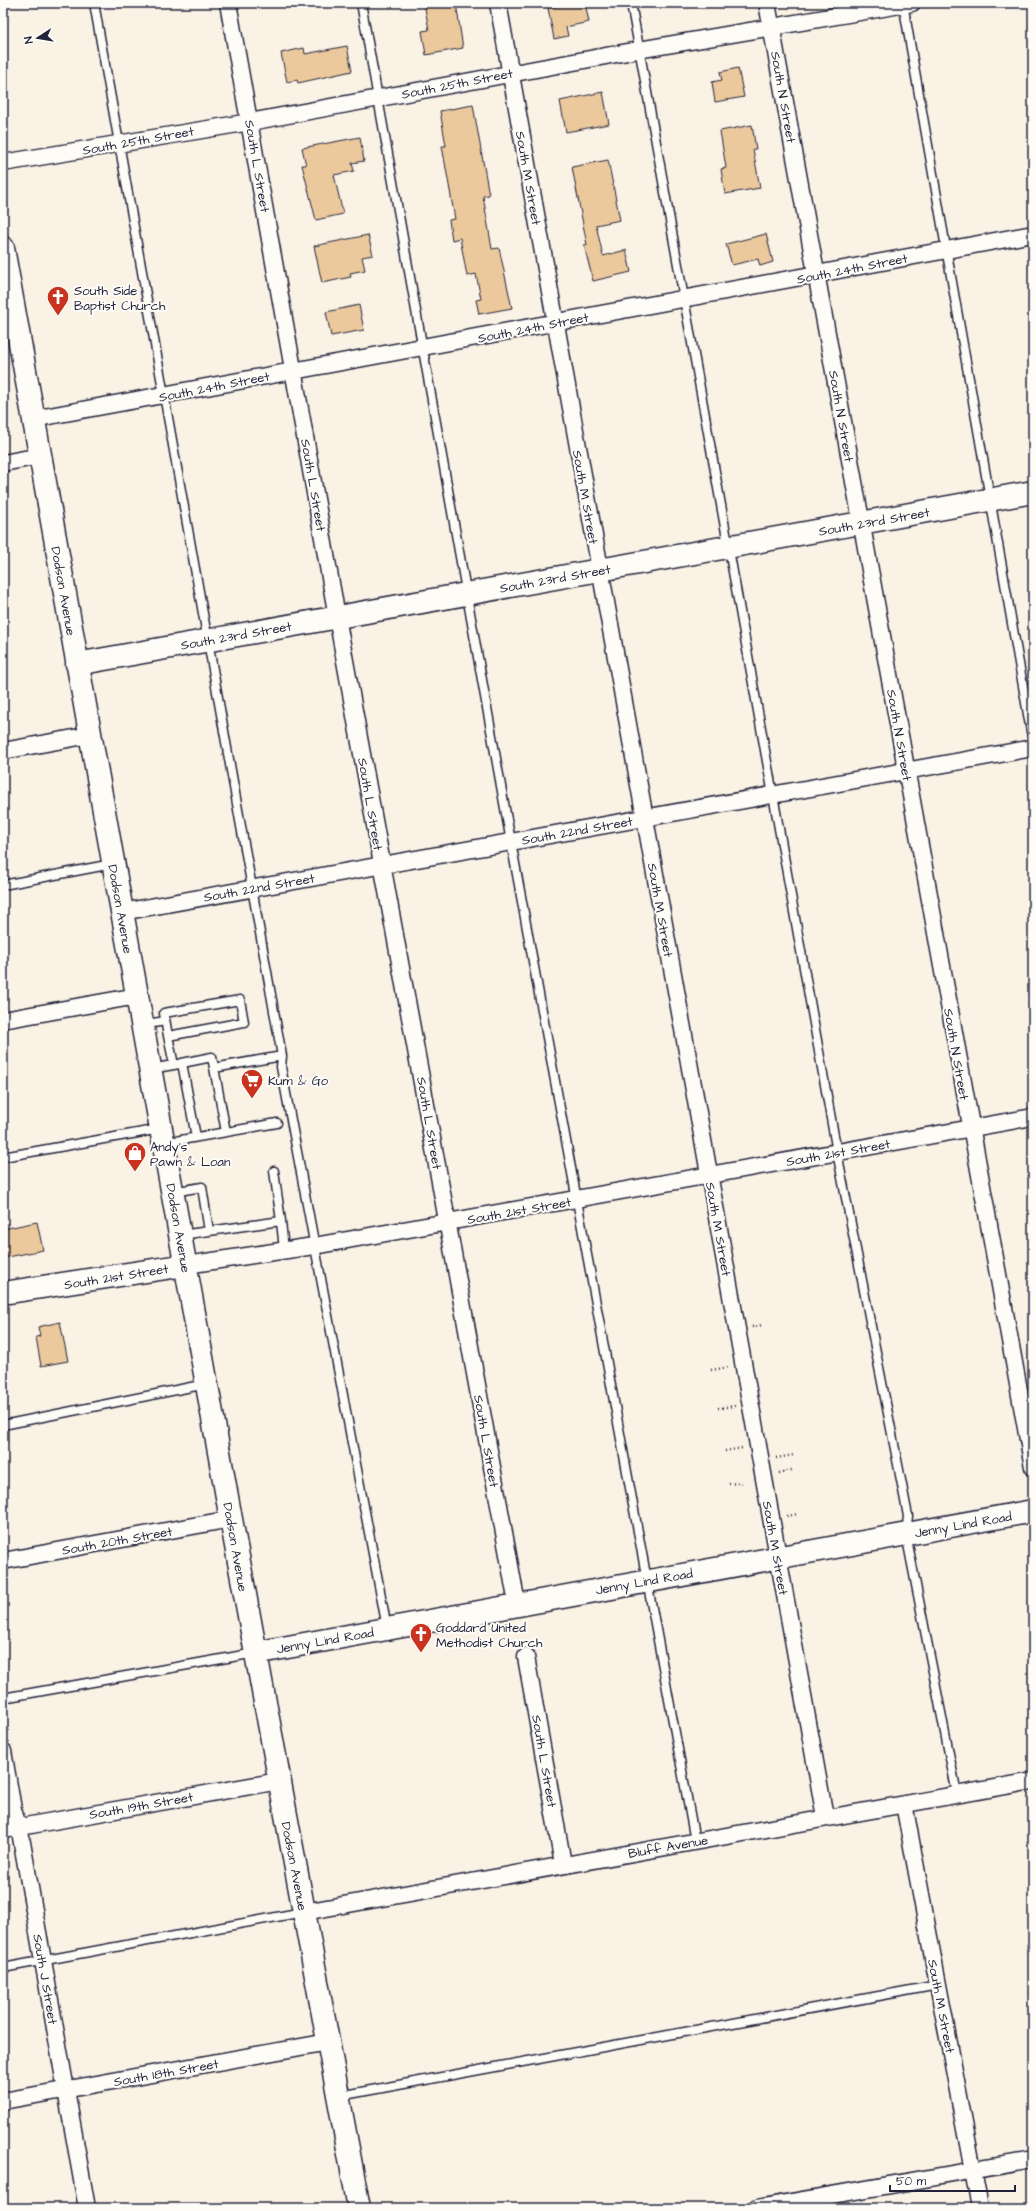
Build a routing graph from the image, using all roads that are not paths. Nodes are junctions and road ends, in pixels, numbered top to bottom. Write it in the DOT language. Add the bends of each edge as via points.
graph roads {
  1 [pos="94,3"];
  2 [pos="228,3"];
  3 [pos="361,3"];
  4 [pos="498,3"];
  5 [pos="631,3"];
  6 [pos="767,3"];
  7 [pos="906,4"];
  8 [pos="772,26"];
  9 [pos="638,50"];
  10 [pos="510,73"];
  11 [pos="377,99"];
  12 [pos="250,122"];
  13 [pos="119,143"];
  14 [pos="3,163"];
  15 [pos="1033,234"];
  16 [pos="3,248"];
  17 [pos="946,250"];
  18 [pos="816,274"];
  19 [pos="684,299"];
  20 [pos="554,323"];
  21 [pos="422,347"];
  22 [pos="294,371"];
  23 [pos="163,395"];
  24 [pos="33,419"];
  25 [pos="40,456"];
  26 [pos="3,463"];
  27 [pos="1033,492"];
  28 [pos="991,500"];
  29 [pos="862,523"];
  30 [pos="730,546"];
  31 [pos="599,570"];
  32 [pos="467,594"];
  33 [pos="337,617"];
  34 [pos="208,640"];
  35 [pos="77,664"];
  36 [pos="90,735"];
  37 [pos="1033,743"];
  38 [pos="1033,748"];
  39 [pos="3,751"];
  40 [pos="906,771"];
  41 [pos="774,794"];
  42 [pos="645,818"];
  43 [pos="511,842"];
  44 [pos="113,863"];
  45 [pos="382,865"];
  46 [pos="3,885"];
  47 [pos="252,888"];
  48 [pos="122,912"];
  49 [pos="137,996"];
  50 [pos="3,1020"];
  51 [pos="165,1021"];
  52 [pos="142,1025"];
  53 [pos="168,1036"];
  54 [pos="282,1056"];
  55 [pos="178,1064"];
  56 [pos="214,1068"];
  57 [pos="150,1069"];
  58 [pos="1033,1117"];
  59 [pos="277,1123"];
  60 [pos="971,1128"];
  61 [pos="226,1132"];
  62 [pos="162,1136"];
  63 [pos="196,1137"];
  64 [pos="837,1152"];
  65 [pos="3,1157"];
  66 [pos="274,1171"];
  67 [pos="709,1174"];
  68 [pos="172,1193"];
  69 [pos="578,1199"];
  70 [pos="281,1221"];
  71 [pos="448,1222"];
  72 [pos="209,1231"];
  73 [pos="180,1235"];
  74 [pos="314,1246"];
  75 [pos="284,1250"];
  76 [pos="186,1265"];
  77 [pos="3,1293"];
  78 [pos="206,1384"];
  79 [pos="3,1425"];
  80 [pos="1033,1467"];
  81 [pos="1033,1511"];
  82 [pos="231,1519"];
  83 [pos="906,1534"];
  84 [pos="778,1557"];
  85 [pos="3,1561"];
  86 [pos="647,1581"];
  87 [pos="517,1604"];
  88 [pos="387,1628"];
  89 [pos="256,1653"];
  90 [pos="526,1657"];
  91 [pos="3,1698"];
  92 [pos="3,1751"];
  93 [pos="279,1781"];
  94 [pos="1033,1781"];
  95 [pos="957,1794"];
  96 [pos="904,1804"];
  97 [pos="825,1817"];
  98 [pos="10,1828"];
  99 [pos="695,1841"];
  100 [pos="563,1864"];
  101 [pos="304,1912"];
  102 [pos="42,1962"];
  103 [pos="3,1968"];
  104 [pos="938,1985"];
  105 [pos="328,2042"];
  106 [pos="66,2090"];
  107 [pos="338,2096"];
  108 [pos="3,2101"];
  109 [pos="1033,2160"];
  110 [pos="973,2169"];
  111 [pos="87,2208"];
  112 [pos="359,2208"];
  113 [pos="757,2208"];
  114 [pos="980,2208"];
  1 -- 13 [label="lane"];
  2 -- 12 [label="street, South L Street"];
  3 -- 11 [label="lane"];
  4 -- 10 [label="street, South M Street"];
  5 -- 9 [label="lane"];
  6 -- 8 [label="street, South N Street"];
  7 -- 8 [label="street, South 25th Street"];
  7 -- 17 [label="lane"];
  8 -- 9 [label="street, South 25th Street"];
  8 -- 18 [label="street, South N Street"];
  9 -- 10 [label="street, South 25th Street"];
  9 -- 19 [label="lane"];
  10 -- 11 [label="street, South 25th Street"];
  10 -- 20 [label="street, South M Street"];
  11 -- 12 [label="street, South 25th Street"];
  11 -- 21 [label="lane"];
  12 -- 13 [label="street, South 25th Street"];
  12 -- 22 [label="street, South L Street"];
  13 -- 14 [label="street, South 25th Street"];
  13 -- 23 [label="lane"];
  15 -- 17 [label="street, South 24th Street"];
  16 -- 24 [label="street, Dodson Avenue"];
  17 -- 18 [label="street, South 24th Street"];
  17 -- 28 [label="lane"];
  18 -- 19 [label="street, South 24th Street"];
  18 -- 29 [label="street, South N Street"];
  19 -- 20 [label="street, South 24th Street"];
  19 -- 30 [label="lane"];
  20 -- 21 [label="street, South 24th Street"];
  20 -- 31 [label="street, South M Street"];
  21 -- 22 [label="street, South 24th Street"];
  21 -- 32 [label="lane"];
  22 -- 23 [label="street, South 24th Street"];
  22 -- 33 [label="street, South L Street"];
  23 -- 24 [label="street, South 24th Street"];
  23 -- 34 [label="lane"];
  24 -- 25 [label="street, Dodson Avenue"];
  25 -- 26 [label="street"];
  25 -- 35 [label="street, Dodson Avenue"];
  27 -- 28 [label="street, South 23rd Street"];
  28 -- 29 [label="street, South 23rd Street"];
  28 -- 37 [label="lane"];
  29 -- 30 [label="street, South 23rd Street"];
  29 -- 40 [label="street, South N Street"];
  30 -- 31 [label="street, South 23rd Street"];
  30 -- 41 [label="lane"];
  31 -- 32 [label="street, South 23rd Street"];
  31 -- 42 [label="street, South M Street"];
  32 -- 33 [label="street, South 23rd Street"];
  32 -- 43 [label="lane"];
  33 -- 34 [label="street, South 23rd Street"];
  33 -- 45 [label="street, South L Street"];
  34 -- 35 [label="street, South 23rd Street"];
  34 -- 47 [label="lane"];
  35 -- 36 [label="street, Dodson Avenue"];
  36 -- 39 [label="street"];
  36 -- 44 [label="street, Dodson Avenue"];
  38 -- 40 [label="street, South 22nd Street"];
  40 -- 41 [label="street, South 22nd Street"];
  40 -- 60 [label="street, South N Street"];
  41 -- 42 [label="street, South 22nd Street"];
  41 -- 64 [label="lane"];
  42 -- 43 [label="street, South 22nd Street"];
  42 -- 67 [label="street, South M Street"];
  43 -- 45 [label="street, South 22nd Street"];
  43 -- 69 [label="lane"];
  44 -- 46 [label="lane"];
  44 -- 48 [label="street, Dodson Avenue"];
  45 -- 47 [label="street, South 22nd Street"];
  45 -- 71 [label="street, South L Street"];
  47 -- 48 [label="street, South 22nd Street"];
  47 -- 54 [label="lane"];
  48 -- 49 [label="street, Dodson Avenue"];
  49 -- 50 [label="street"];
  49 -- 52 [label="street, Dodson Avenue"];
  51 -- 52 [label="lane"];
  51 -- 53 [label="lane"];
  51 -- 53 [label="lane" via="164,1013 240,1000 244,1022"];
  52 -- 57 [label="street, Dodson Avenue"];
  53 -- 55 [label="lane"];
  54 -- 56 [label="lane"];
  54 -- 74 [label="lane" via="281,1067"];
  55 -- 56 [label="lane" via="212,1057"];
  55 -- 57 [label="lane"];
  55 -- 63 [label="lane"];
  56 -- 61 [label="lane"];
  57 -- 62 [label="street, Dodson Avenue"];
  58 -- 60 [label="street, South 21st Street"];
  59 -- 61 [label="lane"];
  60 -- 64 [label="street, South 21st Street"];
  60 -- 80 [label="street, South N Street"];
  61 -- 63 [label="lane"];
  62 -- 63 [label="lane"];
  62 -- 65 [label="lane"];
  62 -- 68 [label="street, Dodson Avenue"];
  64 -- 67 [label="street, South 21st Street"];
  64 -- 83 [label="lane" via="908,1516"];
  66 -- 70 [label="lane"];
  67 -- 69 [label="street, South 21st Street"];
  67 -- 84 [label="street, South M Street"];
  68 -- 72 [label="lane" via="202,1187"];
  68 -- 73 [label="street, Dodson Avenue"];
  69 -- 71 [label="street, South 21st Street"];
  69 -- 86 [label="lane"];
  70 -- 72 [label="lane"];
  70 -- 75 [label="lane"];
  71 -- 74 [label="street, South 21st Street"];
  71 -- 87 [label="street, South L Street"];
  72 -- 73 [label="lane"];
  73 -- 76 [label="street, Dodson Avenue"];
  74 -- 75 [label="street, South 21st Street"];
  74 -- 88 [label="lane"];
  75 -- 76 [label="street, South 21st Street"];
  76 -- 77 [label="street, South 21st Street"];
  76 -- 78 [label="street, Dodson Avenue"];
  78 -- 79 [label="lane"];
  78 -- 82 [label="street, Dodson Avenue"];
  81 -- 83 [label="street, Jenny Lind Road"];
  82 -- 85 [label="street, South 20th Street"];
  82 -- 89 [label="street, Dodson Avenue"];
  83 -- 84 [label="street, Jenny Lind Road"];
  83 -- 95 [label="lane"];
  84 -- 86 [label="street, Jenny Lind Road"];
  84 -- 97 [label="street, South M Street"];
  86 -- 87 [label="street, Jenny Lind Road"];
  86 -- 99 [label="lane"];
  87 -- 88 [label="street, Jenny Lind Road"];
  88 -- 89 [label="street, Jenny Lind Road"];
  89 -- 91 [label="lane"];
  89 -- 93 [label="street, Dodson Avenue"];
  90 -- 100 [label="street, South L Street"];
  92 -- 98 [label="street, South J Street"];
  93 -- 98 [label="street, South 19th Street"];
  93 -- 101 [label="street, Dodson Avenue"];
  94 -- 95 [label="street, Bluff Avenue"];
  95 -- 96 [label="street, Bluff Avenue"];
  96 -- 97 [label="street, Bluff Avenue"];
  96 -- 104 [label="street, South M Street"];
  97 -- 99 [label="street, Bluff Avenue"];
  98 -- 102 [label="street, South J Street"];
  99 -- 100 [label="street, Bluff Avenue"];
  100 -- 101 [label="street, Bluff Avenue"];
  101 -- 102 [label="lane"];
  101 -- 105 [label="street, Dodson Avenue"];
  102 -- 103 [label="lane"];
  102 -- 106 [label="street, South J Street"];
  104 -- 107 [label="lane"];
  104 -- 110 [label="street, South M Street"];
  105 -- 106 [label="street, South 18th Street"];
  105 -- 107 [label="street, Dodson Avenue"];
  106 -- 108 [label="street, South 18th Street"];
  106 -- 111 [label="street, South J Street"];
  107 -- 112 [label="street, Dodson Avenue"];
  109 -- 110 [label="street"];
  110 -- 113 [label="street"];
  110 -- 114 [label="street, South M Street"];
}
